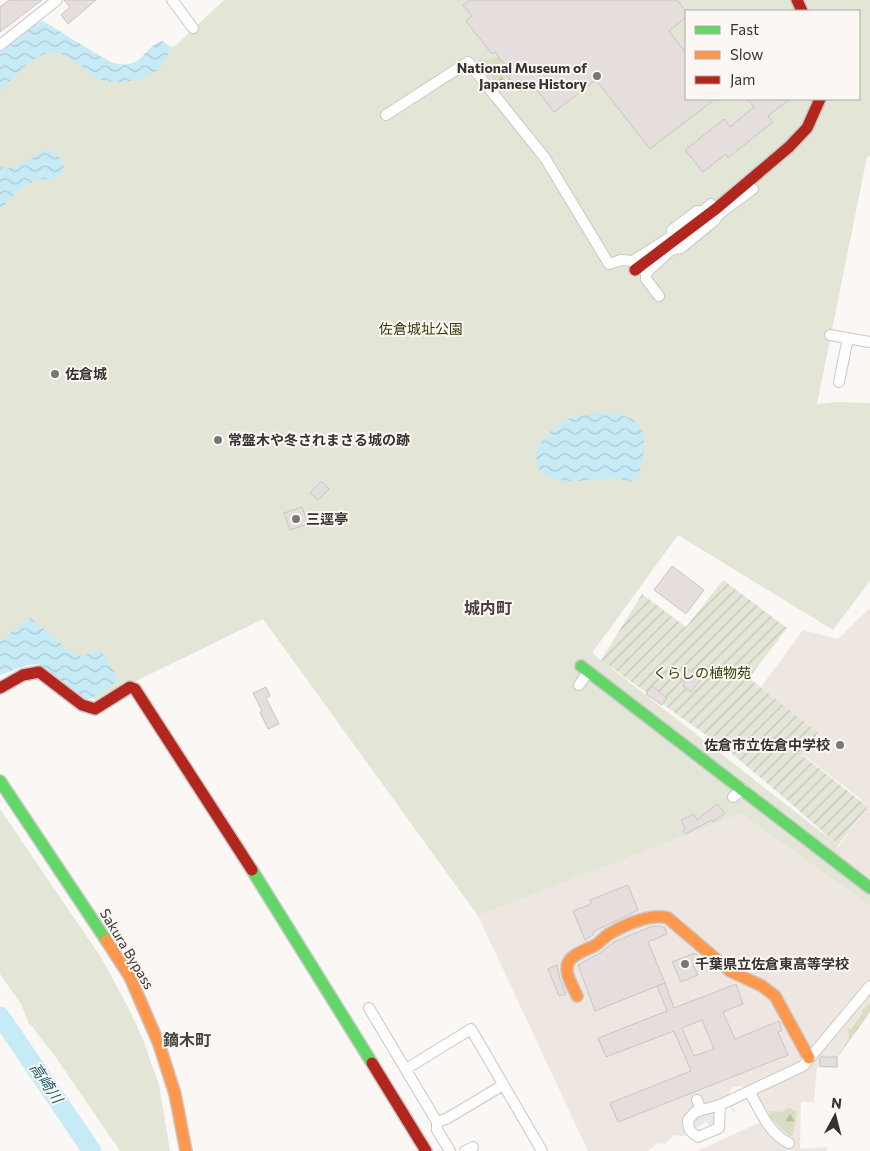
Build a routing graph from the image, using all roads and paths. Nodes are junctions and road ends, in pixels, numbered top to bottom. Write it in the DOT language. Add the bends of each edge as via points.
graph roads {
  1 [pos="172,0"];
  2 [pos="54,1"];
  3 [pos="194,28"];
  4 [pos="0,46"];
  5 [pos="820,100"];
  6 [pos="386,115"];
  7 [pos="742,178"];
  8 [pos="753,189"];
  9 [pos="635,270"];
  10 [pos="659,296"];
  11 [pos="830,335"];
  12 [pos="848,338"];
  13 [pos="870,342"];
  14 [pos="840,382"];
  15 [pos="585,669"];
  16 [pos="579,685"];
  17 [pos="1,687"];
  18 [pos="0,781"];
  19 [pos="743,789"];
  20 [pos="733,797"];
  21 [pos="870,888"];
  22 [pos="870,986"];
  23 [pos="577,996"];
  24 [pos="369,1008"];
  25 [pos="808,1058"];
  26 [pos="406,1068"];
  27 [pos="503,1085"];
  28 [pos="749,1091"];
  29 [pos="720,1105"];
  30 [pos="437,1122"];
  31 [pos="788,1143"];
  32 [pos="186,1151"];
  33 [pos="426,1151"];
  34 [pos="450,1151"];
  35 [pos="542,1151"];
  1 -- 3 [label="street"];
  2 -- 4 [label="street"];
  5 -- 9 [label="main road" via="807,128 789,147 717,208"];
  6 -- 7 [label="street" via="468,62 545,158 609,264 632,261 672,236 672,230 697,211 702,212"];
  8 -- 10 [label="street" via="648,271 646,279"];
  11 -- 12 [label="street"];
  12 -- 13 [label="street"];
  12 -- 14 [label="street"];
  15 -- 16 [label="street"];
  15 -- 19 [label="main road"];
  17 -- 33 [label="main road" via="23,674 39,672 82,705 95,708 130,687 135,689 268,895"];
  18 -- 32 [label="main road, Sakura Bypass" via="130,977 165,1059"];
  19 -- 20 [label="street"];
  19 -- 21 [label="main road"];
  22 -- 25 [label="street"];
  23 -- 25 [label="main road" via="567,971 571,958 609,934 642,919 661,916 668,918 730,971 775,996"];
  24 -- 26 [label="street"];
  25 -- 28 [label="street" via="803,1066"];
  26 -- 27 [label="street" via="471,1029"];
  26 -- 30 [label="street"];
  27 -- 30 [label="street"];
  27 -- 35 [label="street"];
  28 -- 29 [label="street"];
  28 -- 31 [label="street" via="770,1128"];
  29 -- 29 [label="street" via="699,1105 688,1120 691,1133 698,1137 719,1128"];
  30 -- 34 [label="street" via="437,1130"];
}
